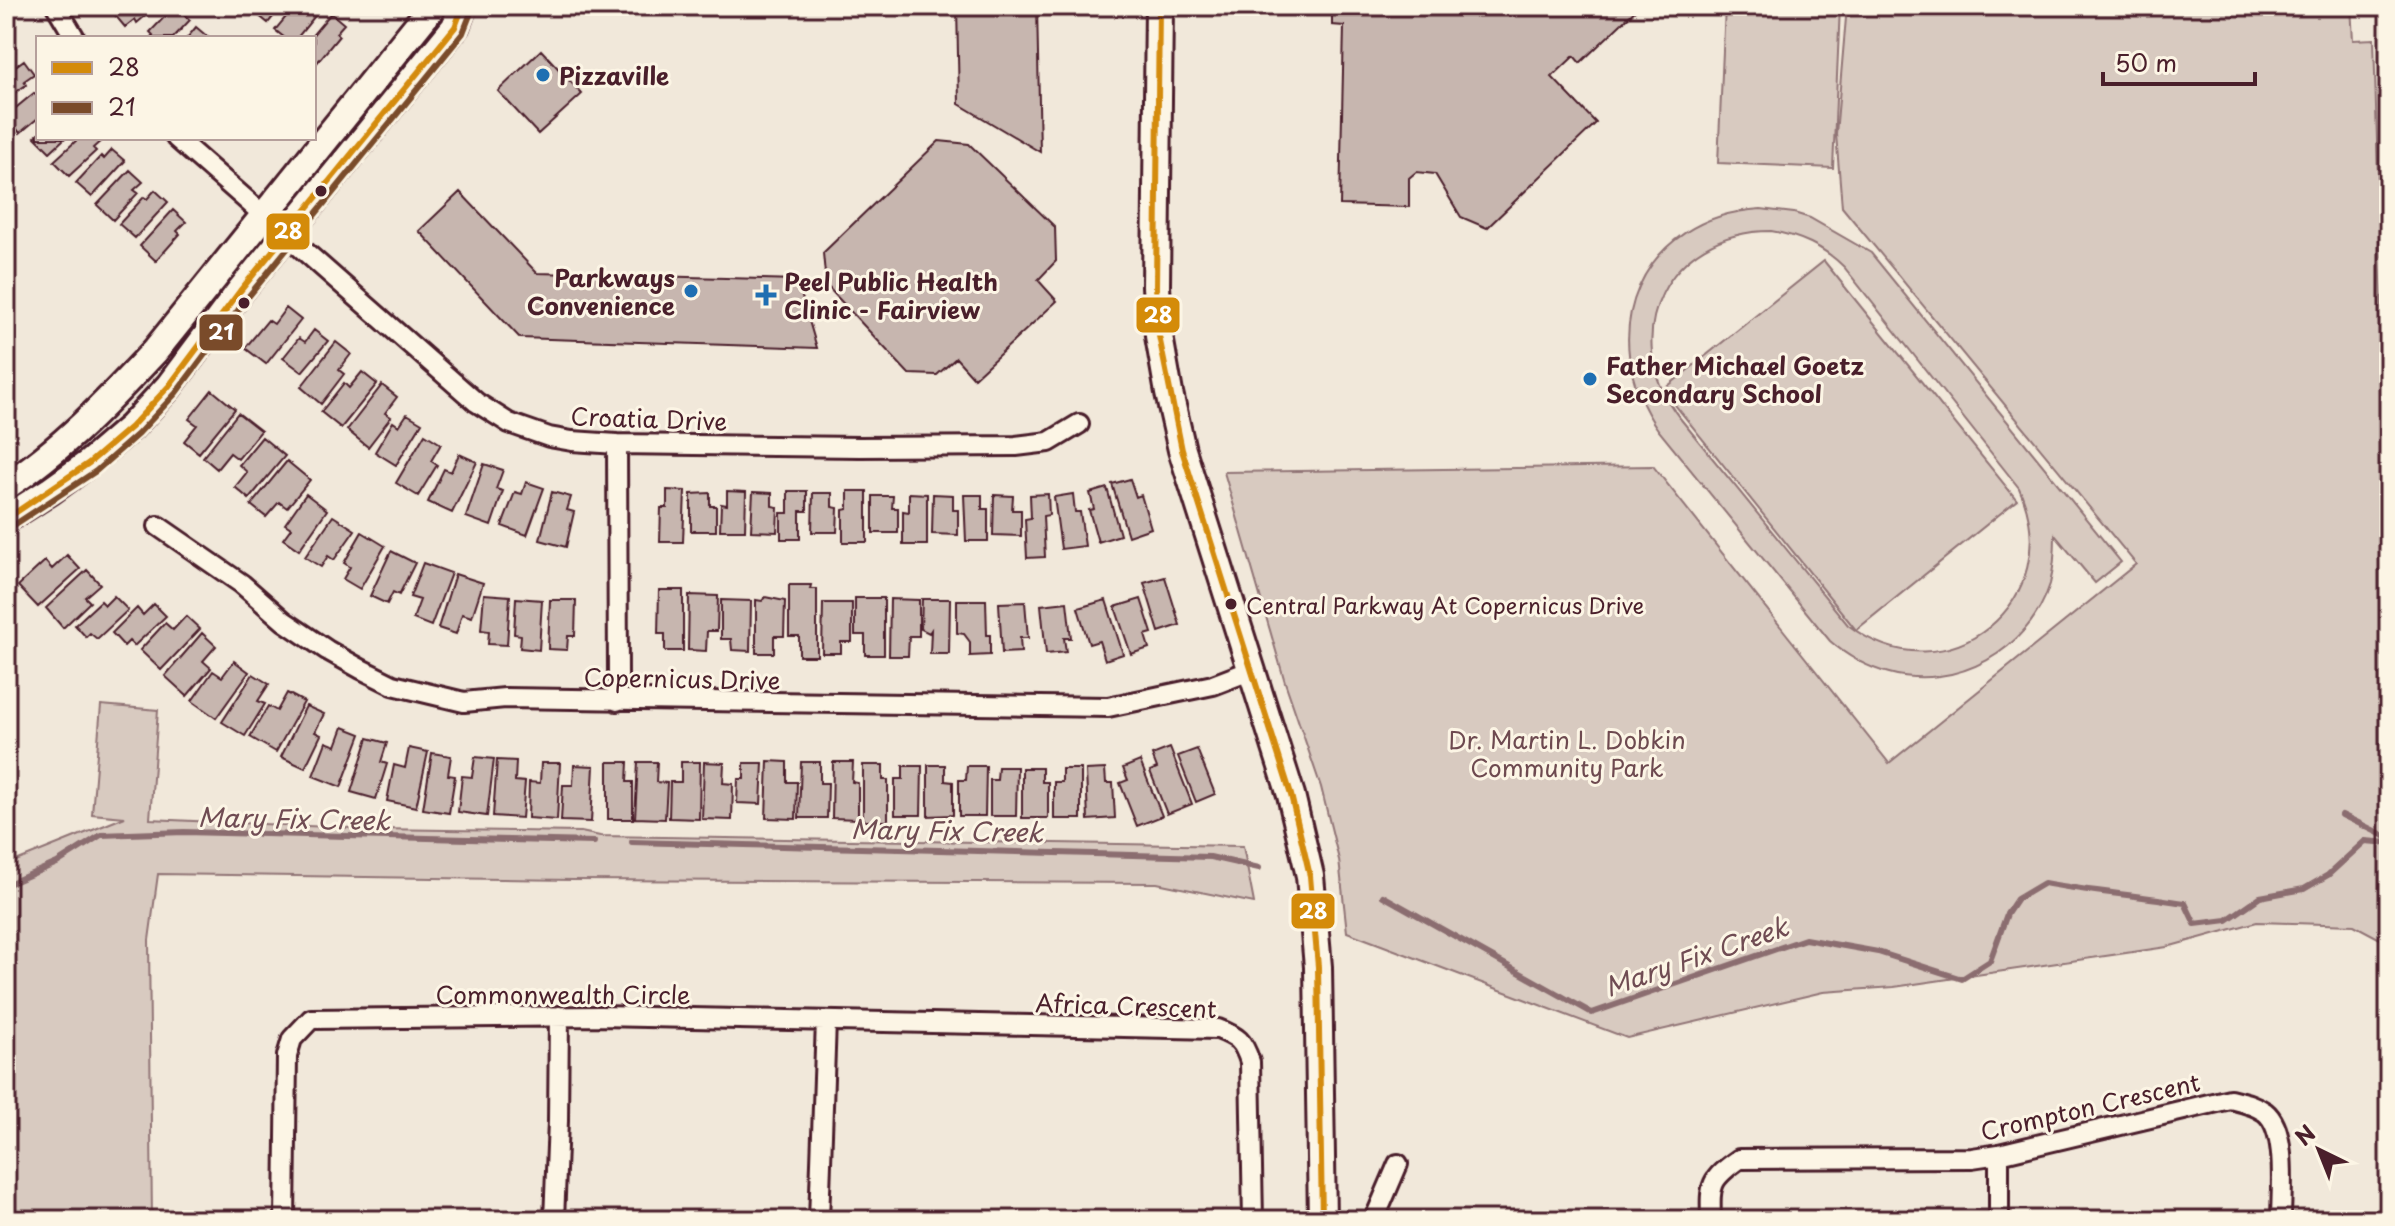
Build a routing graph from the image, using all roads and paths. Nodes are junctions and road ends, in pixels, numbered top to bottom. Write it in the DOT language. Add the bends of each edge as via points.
graph roads {
  1 [pos="56,6"];
  2 [pos="433,6"];
  3 [pos="463,6"];
  4 [pos="1159,6"];
  5 [pos="74,36"];
  6 [pos="178,140"];
  7 [pos="264,214"];
  8 [pos="287,233"];
  9 [pos="1079,424"];
  10 [pos="617,444"];
  11 [pos="6,486"];
  12 [pos="6,519"];
  13 [pos="158,526"];
  14 [pos="1252,670"];
  15 [pos="617,701"];
  16 [pos="559,1016"];
  17 [pos="826,1021"];
  18 [pos="1999,1154"];
  19 [pos="1398,1164"];
  20 [pos="285,1220"];
  21 [pos="554,1220"];
  22 [pos="819,1220"];
  23 [pos="1253,1220"];
  24 [pos="1322,1220"];
  25 [pos="1374,1220"];
  26 [pos="1711,1220"];
  27 [pos="1999,1220"];
  28 [pos="2281,1220"];
  1 -- 5 [label="street"];
  2 -- 7 [label="street"];
  3 -- 8 [label="street" via="455,27"];
  4 -- 14 [label="street" via="1159,336 1182,450"];
  6 -- 7 [label="street, Croatia Drive"];
  7 -- 8 [label="street, Croatia Drive"];
  7 -- 11 [label="street" via="105,405"];
  8 -- 10 [label="street, Croatia Drive" via="494,414 549,437"];
  8 -- 12 [label="street" via="131,427 89,463"];
  9 -- 10 [label="street, Croatia Drive" via="1049,442 1016,446"];
  10 -- 15 [label="street"];
  13 -- 15 [label="street, Copernicus Drive" via="242,584 284,621 393,685 464,702"];
  14 -- 15 [label="street, Copernicus Drive" via="1213,685 1108,707"];
  14 -- 24 [label="street" via="1310,876 1318,967"];
  16 -- 17 [label="street, Commonwealth Circle"];
  16 -- 20 [label="street, Commonwealth Circle" via="311,1019 292,1039 287,1056"];
  16 -- 21 [label="street"];
  17 -- 22 [label="street"];
  17 -- 23 [label="street, Africa Crescent" via="1218,1029 1236,1036 1250,1062"];
  18 -- 26 [label="street, Crompton Crescent" via="1739,1159 1719,1173 1711,1189"];
  18 -- 27 [label="street"];
  18 -- 28 [label="street, Crompton Crescent" via="2230,1099 2267,1113 2281,1142"];
  19 -- 25 [label="street"];
}
